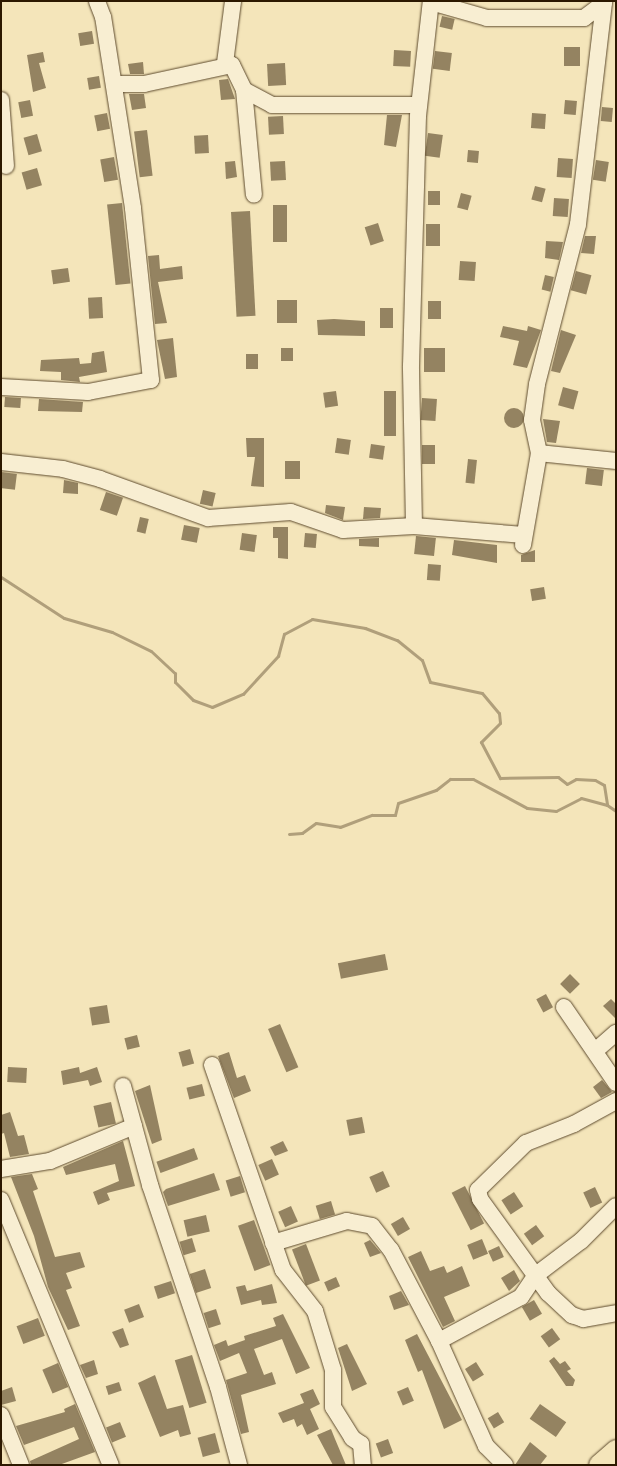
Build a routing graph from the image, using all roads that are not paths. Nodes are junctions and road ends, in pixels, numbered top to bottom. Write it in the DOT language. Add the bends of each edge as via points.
graph roads {
  1 [pos="97,1"];
  2 [pos="233,1"];
  3 [pos="431,2"];
  4 [pos="604,2"];
  5 [pos="584,18"];
  6 [pos="601,29"];
  7 [pos="225,63"];
  8 [pos="114,84"];
  9 [pos="244,90"];
  10 [pos="1,100"];
  11 [pos="419,105"];
  12 [pos="7,166"];
  13 [pos="254,195"];
  14 [pos="1,387"];
  15 [pos="539,453"];
  16 [pos="1,462"];
  17 [pos="616,462"];
  18 [pos="414,526"];
  19 [pos="564,1007"];
  20 [pos="616,1033"];
  21 [pos="595,1051"];
  22 [pos="212,1065"];
  23 [pos="616,1083"];
  24 [pos="124,1086"];
  25 [pos="616,1101"];
  26 [pos="134,1126"];
  27 [pos="1,1169"];
  28 [pos="1,1200"];
  29 [pos="616,1206"];
  30 [pos="273,1243"];
  31 [pos="536,1275"];
  32 [pos="616,1313"];
  33 [pos="440,1342"];
  34 [pos="1,1415"];
  35 [pos="616,1450"];
  36 [pos="21,1465"];
  37 [pos="111,1465"];
  38 [pos="239,1465"];
  39 [pos="363,1465"];
  40 [pos="505,1465"];
  41 [pos="599,1465"];
  1 -- 8 [label="street"];
  2 -- 7 [label="street"];
  3 -- 5 [label="street" via="487,18"];
  3 -- 11 [label="street"];
  4 -- 5 [label="street"];
  4 -- 6 [label="street"];
  5 -- 6 [label="street"];
  6 -- 15 [label="street" via="578,224 537,384 532,420"];
  7 -- 8 [label="street" via="144,84"];
  7 -- 9 [label="street" via="232,64"];
  8 -- 14 [label="street" via="133,208 151,380 88,392"];
  9 -- 11 [label="street" via="272,105"];
  9 -- 13 [label="street"];
  10 -- 12 [label="street"];
  11 -- 18 [label="street" via="410,366"];
  15 -- 17 [label="street"];
  15 -- 18 [label="street" via="524,540"];
  16 -- 18 [label="street" via="63,469 100,479 208,518 291,512 343,530"];
  19 -- 21 [label="street"];
  20 -- 21 [label="street"];
  21 -- 23 [label="street"];
  22 -- 30 [label="street"];
  24 -- 26 [label="street"];
  25 -- 31 [label="street" via="574,1124 526,1143 478,1190 480,1199"];
  26 -- 27 [label="street" via="50,1161"];
  26 -- 38 [label="street"];
  28 -- 37 [label="street"];
  29 -- 31 [label="street" via="580,1241"];
  30 -- 33 [label="street" via="347,1221 372,1226 391,1250"];
  30 -- 39 [label="street" via="283,1270 315,1311 333,1370 333,1407 352,1438 361,1444"];
  31 -- 32 [label="street" via="572,1315 583,1319"];
  31 -- 33 [label="street" via="521,1297"];
  33 -- 40 [label="street" via="486,1446"];
  34 -- 36 [label="street"];
  35 -- 41 [label="main road"];
}
